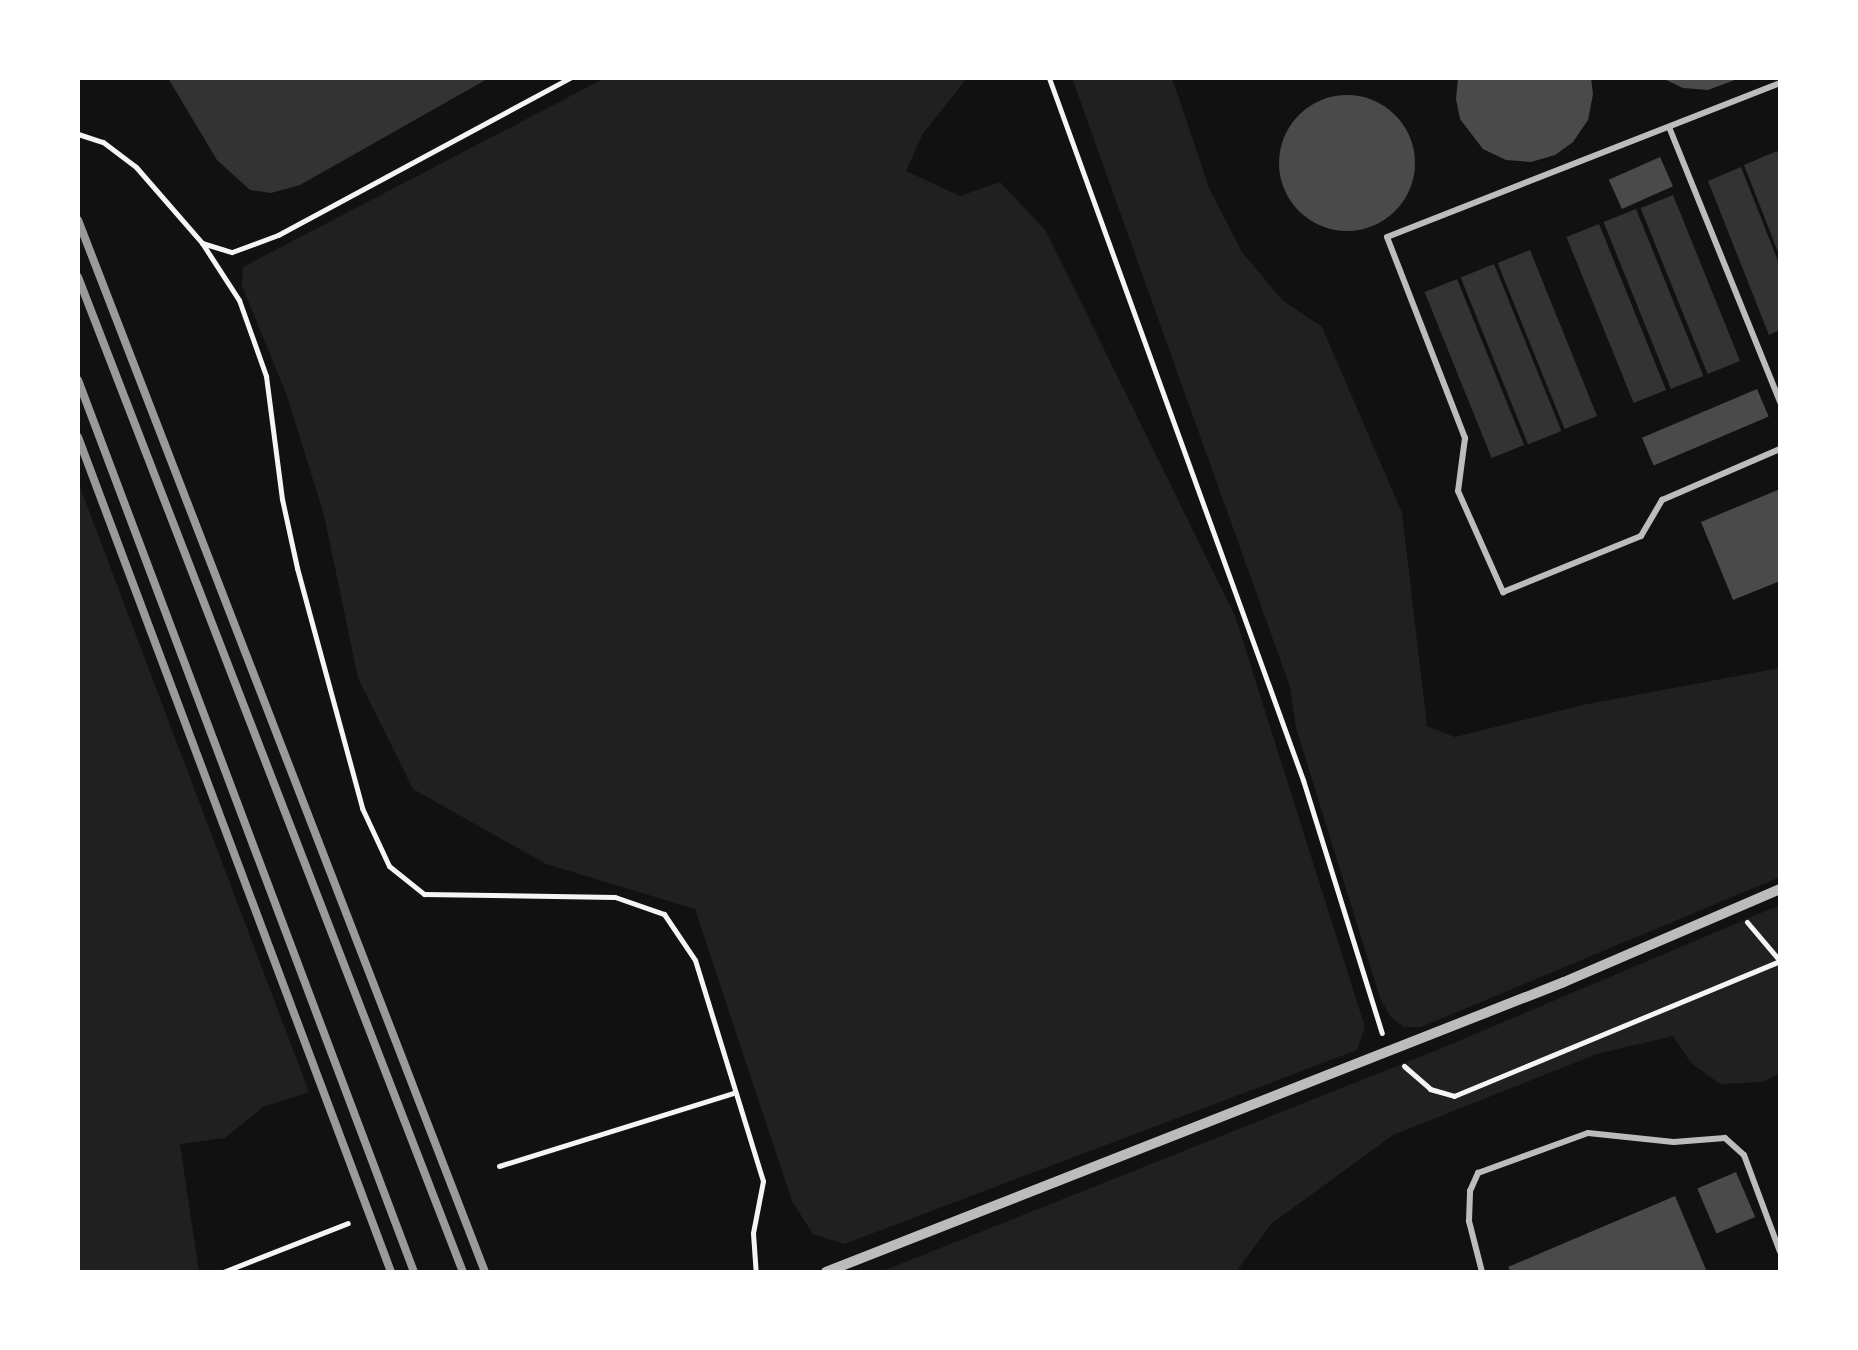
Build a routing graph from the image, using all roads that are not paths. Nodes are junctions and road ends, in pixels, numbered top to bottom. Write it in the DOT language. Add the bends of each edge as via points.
graph roads {
  1 [pos="1780,83"];
  2 [pos="1670,127"];
  3 [pos="1780,402"];
  4 [pos="1780,449"];
  5 [pos="1780,889"];
  6 [pos="1780,1252"];
  7 [pos="826,1272"];
  8 [pos="1482,1272"];
  1 -- 2 [label="lane"];
  2 -- 3 [label="lane"];
  2 -- 4 [label="lane" via="1387,238 1465,438 1458,490 1502,592 1640,536 1662,500"];
  5 -- 7 [label="street" via="1564,982"];
  6 -- 8 [label="lane" via="1744,1155 1725,1138 1674,1142 1588,1133 1478,1173 1469,1221"];
}
